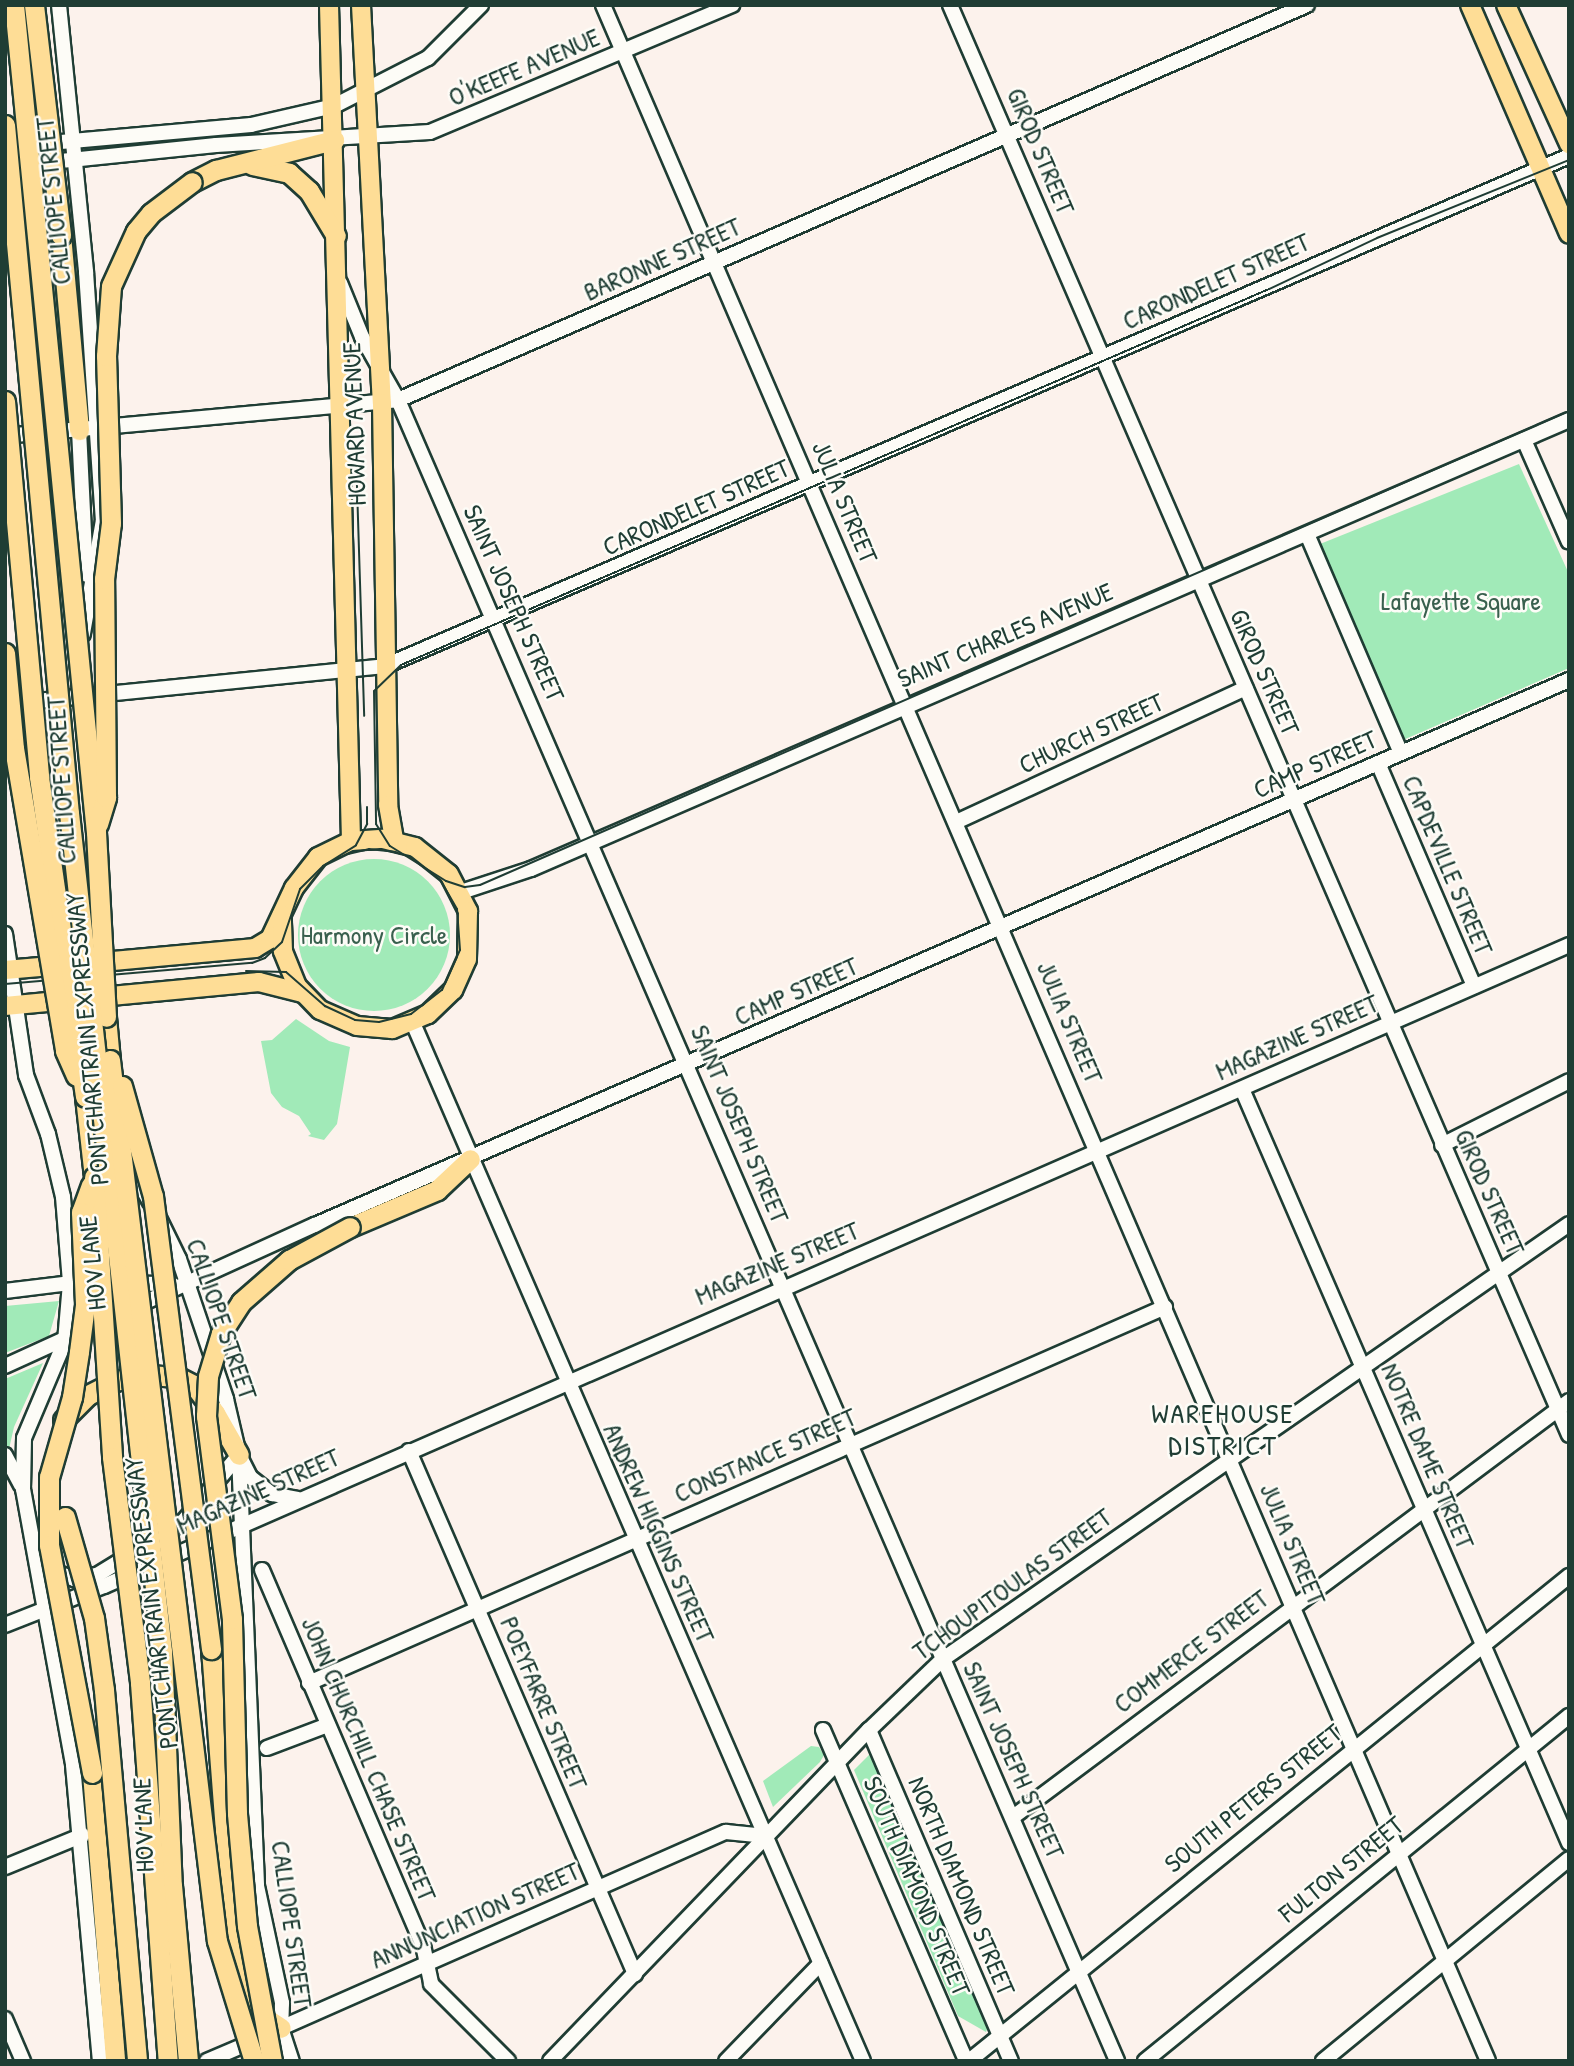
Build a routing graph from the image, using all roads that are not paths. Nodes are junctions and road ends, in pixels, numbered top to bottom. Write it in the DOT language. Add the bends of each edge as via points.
graph roads {
  1 [pos="14,5"];
  2 [pos="34,5"];
  3 [pos="59,5"];
  4 [pos="329,5"];
  5 [pos="361,5"];
  6 [pos="481,5"];
  7 [pos="603,5"];
  8 [pos="732,5"];
  9 [pos="950,5"];
  10 [pos="1307,5"];
  11 [pos="1506,5"];
  12 [pos="1471,6"];
  13 [pos="623,51"];
  14 [pos="367,92"];
  15 [pos="334,106"];
  16 [pos="5,125"];
  17 [pos="1008,134"];
  18 [pos="370,138"];
  19 [pos="334,140"];
  20 [pos="72,142"];
  21 [pos="1569,144"];
  22 [pos="5,148"];
  23 [pos="1569,156"];
  24 [pos="74,161"];
  25 [pos="244,164"];
  26 [pos="5,167"];
  27 [pos="1540,168"];
  28 [pos="1569,234"];
  29 [pos="336,236"];
  30 [pos="715,262"];
  31 [pos="337,275"];
  32 [pos="1103,357"];
  33 [pos="377,362"];
  34 [pos="5,401"];
  35 [pos="390,401"];
  36 [pos="342,405"];
  37 [pos="1569,421"];
  38 [pos="87,429"];
  39 [pos="5,436"];
  40 [pos="1524,440"];
  41 [pos="811,483"];
  42 [pos="1307,534"];
  43 [pos="1569,542"];
  44 [pos="1199,580"];
  45 [pos="495,621"];
  46 [pos="5,653"];
  47 [pos="385,666"];
  48 [pos="348,669"];
  49 [pos="1569,680"];
  50 [pos="1246,688"];
  51 [pos="78,697"];
  52 [pos="5,704"];
  53 [pos="906,707"];
  54 [pos="1401,753"];
  55 [pos="1378,763"];
  56 [pos="1294,799"];
  57 [pos="956,822"];
  58 [pos="96,832"];
  59 [pos="351,841"];
  60 [pos="394,841"];
  61 [pos="592,843"];
  62 [pos="461,892"];
  63 [pos="282,915"];
  64 [pos="1002,926"];
  65 [pos="5,934"];
  66 [pos="1569,945"];
  67 [pos="101,962"];
  68 [pos="7,970"];
  69 [pos="1474,986"];
  70 [pos="302,993"];
  71 [pos="106,998"];
  72 [pos="10,1006"];
  73 [pos="1390,1022"];
  74 [pos="413,1023"];
  75 [pos="110,1059"];
  76 [pos="689,1066"];
  77 [pos="1569,1082"];
  78 [pos="1242,1089"];
  79 [pos="85,1097"];
  80 [pos="1442,1145"];
  81 [pos="1099,1152"];
  82 [pos="470,1160"];
  83 [pos="94,1177"];
  84 [pos="1569,1224"];
  85 [pos="1499,1274"];
  86 [pos="70,1283"];
  87 [pos="188,1284"];
  88 [pos="783,1287"];
  89 [pos="5,1291"];
  90 [pos="1165,1307"];
  91 [pos="65,1341"];
  92 [pos="5,1366"];
  93 [pos="1364,1370"];
  94 [pos="565,1382"];
  95 [pos="1563,1405"];
  96 [pos="1569,1435"];
  97 [pos="851,1444"];
  98 [pos="409,1451"];
  99 [pos="5,1455"];
  100 [pos="239,1455"];
  101 [pos="1230,1460"];
  102 [pos="23,1489"];
  103 [pos="300,1499"];
  104 [pos="1423,1507"];
  105 [pos="244,1522"];
  106 [pos="635,1540"];
  107 [pos="35,1553"];
  108 [pos="262,1570"];
  109 [pos="1569,1576"];
  110 [pos="1292,1605"];
  111 [pos="46,1607"];
  112 [pos="477,1609"];
  113 [pos="5,1625"];
  114 [pos="1483,1644"];
  115 [pos="943,1659"];
  116 [pos="309,1683"];
  117 [pos="1569,1716"];
  118 [pos="328,1725"];
  119 [pos="823,1730"];
  120 [pos="869,1730"];
  121 [pos="267,1748"];
  122 [pos="1354,1748"];
  123 [pos="1527,1749"];
  124 [pos="838,1763"];
  125 [pos="1013,1817"];
  126 [pos="82,1835"];
  127 [pos="766,1836"];
  128 [pos="1569,1843"];
  129 [pos="1399,1853"];
  130 [pos="1569,1859"];
  131 [pos="5,1867"];
  132 [pos="598,1888"];
  133 [pos="1444,1958"];
  134 [pos="425,1963"];
  135 [pos="821,1963"];
  136 [pos="1078,1971"];
  137 [pos="635,1974"];
  138 [pos="5,2020"];
  139 [pos="281,2028"];
  140 [pos="1000,2035"];
  141 [pos="23,2061"];
  142 [pos="100,2061"];
  143 [pos="115,2061"];
  144 [pos="137,2061"];
  145 [pos="168,2061"];
  146 [pos="188,2061"];
  147 [pos="207,2061"];
  148 [pos="254,2061"];
  149 [pos="272,2061"];
  150 [pos="292,2061"];
  151 [pos="508,2061"];
  152 [pos="550,2061"];
  153 [pos="726,2061"];
  154 [pos="863,2061"];
  155 [pos="968,2061"];
  156 [pos="1011,2061"];
  157 [pos="1117,2061"];
  158 [pos="1144,2061"];
  159 [pos="1323,2061"];
  160 [pos="1488,2061"];
  1 -- 58 [label="highway, PONTCHARTRAIN EXPRESSWAY, bridge"];
  2 -- 38 [label="highway, bridge" via="53,147 72,356"];
  3 -- 20 [label="street, CALLIOPE STREET"];
  4 -- 15 [label="main road, HOWARD AVENUE"];
  5 -- 14 [label="main road, HOWARD AVENUE"];
  6 -- 14 [label="street" via="428,58"];
  7 -- 13 [label="street, JULIA STREET"];
  8 -- 13 [label="street, O'KEEFE AVENUE"];
  9 -- 17 [label="street, GIROD STREET"];
  10 -- 17 [label="street, BARONNE STREET"];
  11 -- 21 [label="main road"];
  12 -- 27 [label="main road"];
  13 -- 18 [label="street, O'KEEFE AVENUE" via="449,126"];
  13 -- 30 [label="street, JULIA STREET"];
  14 -- 15 [label="street"];
  14 -- 18 [label="main road, HOWARD AVENUE"];
  15 -- 19 [label="main road, HOWARD AVENUE"];
  15 -- 20 [label="street" via="251,125"];
  16 -- 146 [label="highway, HOV LANE, bridge" via="69,813 162,1651 172,1885"];
  17 -- 30 [label="street, BARONNE STREET"];
  17 -- 32 [label="street, GIROD STREET"];
  18 -- 19 [label="street, O'KEEFE AVENUE"];
  18 -- 33 [label="main road, HOWARD AVENUE"];
  19 -- 24 [label="street, O'KEEFE AVENUE" via="229,144"];
  19 -- 25 [label="highway"];
  19 -- 29 [label="main road, HOWARD AVENUE"];
  20 -- 22 [label="street"];
  20 -- 24 [label="street, CALLIOPE STREET"];
  23 -- 27 [label="street, CARONDELET STREET"];
  24 -- 26 [label="street, O'KEEFE AVENUE"];
  24 -- 38 [label="street, CALLIOPE STREET"];
  25 -- 29 [label="highway" via="270,165 289,173 309,191"];
  25 -- 58 [label="highway, bridge" via="216,170 190,183 151,213 128,246 111,286 106,356 111,523 104,579 106,797"];
  27 -- 28 [label="main road"];
  27 -- 32 [label="street, CARONDELET STREET"];
  29 -- 31 [label="main road, HOWARD AVENUE"];
  30 -- 35 [label="street, BARONNE STREET"];
  30 -- 41 [label="street, JULIA STREET"];
  31 -- 33 [label="street"];
  31 -- 36 [label="main road, HOWARD AVENUE"];
  32 -- 41 [label="street, CARONDELET STREET"];
  32 -- 44 [label="street, GIROD STREET"];
  33 -- 35 [label="main road, HOWARD AVENUE"];
  34 -- 79 [label="highway, PONTCHARTRAIN EXPRESSWAY, bridge" via="39,777"];
  35 -- 36 [label="street, BARONNE STREET"];
  35 -- 45 [label="street, SAINT JOSEPH STREET"];
  35 -- 47 [label="main road, HOWARD AVENUE"];
  36 -- 38 [label="street, BARONNE STREET"];
  36 -- 48 [label="main road, HOWARD AVENUE"];
  37 -- 40 [label="street, SAINT CHARLES AVENUE"];
  38 -- 39 [label="street, BARONNE STREET"];
  38 -- 51 [label="street, CALLIOPE STREET" via="86,601"];
  40 -- 42 [label="street, SAINT CHARLES AVENUE"];
  40 -- 43 [label="street"];
  41 -- 45 [label="street, CARONDELET STREET"];
  41 -- 53 [label="street, JULIA STREET"];
  42 -- 44 [label="street, SAINT CHARLES AVENUE"];
  42 -- 54 [label="street"];
  44 -- 50 [label="street, GIROD STREET"];
  44 -- 53 [label="street, SAINT CHARLES AVENUE"];
  45 -- 47 [label="street, CARONDELET STREET"];
  45 -- 61 [label="street, SAINT JOSEPH STREET"];
  46 -- 79 [label="highway, bridge" via="14,748 65,1051"];
  47 -- 48 [label="street, CARONDELET STREET"];
  47 -- 60 [label="main road, HOWARD AVENUE" via="388,805"];
  48 -- 51 [label="street, CARONDELET STREET"];
  48 -- 59 [label="main road, HOWARD AVENUE"];
  49 -- 54 [label="street, CAMP STREET"];
  50 -- 56 [label="street, GIROD STREET"];
  50 -- 57 [label="street, CHURCH STREET"];
  51 -- 52 [label="street, CARONDELET STREET"];
  51 -- 67 [label="street, CALLIOPE STREET" via="80,765"];
  53 -- 57 [label="street, JULIA STREET"];
  53 -- 61 [label="street, SAINT CHARLES AVENUE"];
  54 -- 55 [label="street, CAMP STREET"];
  55 -- 56 [label="street, CAMP STREET"];
  55 -- 69 [label="street, CAPDEVILLE STREET"];
  56 -- 64 [label="street, CAMP STREET"];
  56 -- 73 [label="street, GIROD STREET"];
  57 -- 64 [label="street, JULIA STREET"];
  58 -- 75 [label="highway, PONTCHARTRAIN EXPRESSWAY, bridge"];
  59 -- 60 [label="main road"];
  59 -- 63 [label="main road" via="318,857 294,888"];
  60 -- 62 [label="main road" via="433,859"];
  61 -- 62 [label="street, SAINT CHARLES AVENUE" via="493,884"];
  61 -- 76 [label="street, SAINT JOSEPH STREET"];
  62 -- 74 [label="main road" via="470,925 467,959 453,990"];
  63 -- 67 [label="main road" via="270,939 255,947"];
  63 -- 70 [label="main road" via="285,959"];
  64 -- 76 [label="street, CAMP STREET"];
  64 -- 81 [label="street, JULIA STREET"];
  65 -- 68 [label="street"];
  66 -- 69 [label="street, MAGAZINE STREET"];
  67 -- 68 [label="main road"];
  67 -- 71 [label="street, CALLIOPE STREET"];
  68 -- 72 [label="street"];
  69 -- 73 [label="street, MAGAZINE STREET"];
  70 -- 71 [label="main road" via="259,982"];
  70 -- 74 [label="main road" via="324,1013 356,1026 392,1029"];
  71 -- 72 [label="main road"];
  71 -- 87 [label="street, CALLIOPE STREET" via="123,1143 131,1172 162,1222"];
  72 -- 86 [label="street" via="63,1197"];
  73 -- 78 [label="street, MAGAZINE STREET"];
  73 -- 80 [label="street, GIROD STREET"];
  74 -- 82 [label="street, ANDREW HIGGINS STREET"];
  75 -- 139 [label="highway, bridge" via="125,1093 153,1196 211,1649 233,1935 258,2013"];
  75 -- 148 [label="highway, PONTCHARTRAIN EXPRESSWAY, bridge" via="216,1941"];
  76 -- 82 [label="street, CAMP STREET"];
  76 -- 88 [label="street, SAINT JOSEPH STREET"];
  77 -- 80 [label="street"];
  78 -- 81 [label="street, MAGAZINE STREET"];
  78 -- 93 [label="street, NOTRE DAME STREET"];
  79 -- 83 [label="highway, PONTCHARTRAIN EXPRESSWAY"];
  80 -- 85 [label="street, GIROD STREET"];
  81 -- 88 [label="street, MAGAZINE STREET"];
  81 -- 90 [label="street, JULIA STREET"];
  82 -- 87 [label="street, CAMP STREET"];
  82 -- 94 [label="street, ANDREW HIGGINS STREET"];
  82 -- 149 [label="highway, bridge" via="437,1190 349,1227 289,1260 242,1302 221,1333 208,1376 206,1416 232,1619 237,1813 247,1926"];
  83 -- 143 [label="highway, bridge" via="81,1212 85,1305 72,1397 49,1477 49,1545 92,1773"];
  83 -- 145 [label="highway, PONTCHARTRAIN EXPRESSWAY, bridge" via="112,1457 140,1683"];
  84 -- 85 [label="street, TCHOUPITOULAS STREET"];
  85 -- 93 [label="street, TCHOUPITOULAS STREET"];
  85 -- 95 [label="street, GIROD STREET"];
  86 -- 87 [label="street"];
  86 -- 89 [label="street"];
  86 -- 91 [label="street"];
  87 -- 91 [label="street, CAMP STREET"];
  87 -- 100 [label="street, CALLIOPE STREET" via="226,1399"];
  88 -- 94 [label="street, MAGAZINE STREET"];
  88 -- 97 [label="street, SAINT JOSEPH STREET"];
  90 -- 97 [label="street, CONSTANCE STREET"];
  90 -- 101 [label="street, JULIA STREET"];
  91 -- 92 [label="street, CAMP STREET"];
  91 -- 102 [label="street" via="24,1438"];
  93 -- 101 [label="street, TCHOUPITOULAS STREET"];
  93 -- 104 [label="street, NOTRE DAME STREET"];
  94 -- 98 [label="street, MAGAZINE STREET"];
  94 -- 106 [label="street, ANDREW HIGGINS STREET"];
  95 -- 96 [label="street, GIROD STREET"];
  95 -- 104 [label="street, COMMERCE STREET"];
  97 -- 106 [label="street, CONSTANCE STREET"];
  97 -- 115 [label="street, SAINT JOSEPH STREET"];
  98 -- 103 [label="street, MAGAZINE STREET"];
  98 -- 112 [label="street, POEYFARRE STREET"];
  99 -- 102 [label="street"];
  100 -- 103 [label="street" via="250,1476 272,1494"];
  100 -- 105 [label="street, CALLIOPE STREET"];
  100 -- 107 [label="street" via="181,1523 97,1575 60,1576 44,1567"];
  100 -- 144 [label="highway, bridge" via="194,1385 178,1377 158,1376 115,1381 88,1395 53,1433 48,1453 94,1618"];
  101 -- 110 [label="street, JULIA STREET"];
  101 -- 115 [label="street, TCHOUPITOULAS STREET"];
  102 -- 107 [label="street"];
  103 -- 105 [label="street, MAGAZINE STREET"];
  104 -- 110 [label="street, COMMERCE STREET"];
  104 -- 114 [label="street, NOTRE DAME STREET"];
  105 -- 111 [label="street, MAGAZINE STREET" via="104,1586"];
  105 -- 139 [label="street, CALLIOPE STREET" via="257,1886 282,2003"];
  106 -- 112 [label="street, CONSTANCE STREET"];
  106 -- 127 [label="street, ANDREW HIGGINS STREET"];
  107 -- 111 [label="street"];
  108 -- 116 [label="street, JOHN CHURCHILL CHASE STREET"];
  109 -- 114 [label="street, SOUTH PETERS STREET"];
  110 -- 122 [label="street, JULIA STREET"];
  110 -- 125 [label="street, COMMERCE STREET"];
  111 -- 113 [label="street, MAGAZINE STREET"];
  111 -- 126 [label="street"];
  112 -- 116 [label="street, CONSTANCE STREET"];
  112 -- 132 [label="street, POEYFARRE STREET"];
  114 -- 122 [label="street, SOUTH PETERS STREET"];
  114 -- 123 [label="street, NOTRE DAME STREET"];
  115 -- 120 [label="street, TCHOUPITOULAS STREET"];
  115 -- 125 [label="street, SAINT JOSEPH STREET"];
  116 -- 118 [label="street, JOHN CHURCHILL CHASE STREET"];
  117 -- 123 [label="street, FULTON STREET"];
  118 -- 121 [label="street"];
  118 -- 134 [label="street, JOHN CHURCHILL CHASE STREET" via="423,1945"];
  119 -- 124 [label="street, SOUTH DIAMOND STREET"];
  120 -- 124 [label="street, TCHOUPITOULAS STREET"];
  120 -- 140 [label="street, NORTH DIAMOND STREET"];
  122 -- 129 [label="street, JULIA STREET"];
  122 -- 136 [label="street, SOUTH PETERS STREET"];
  123 -- 128 [label="street, NOTRE DAME STREET"];
  123 -- 129 [label="street, FULTON STREET"];
  124 -- 127 [label="street, TCHOUPITOULAS STREET"];
  124 -- 155 [label="street, SOUTH DIAMOND STREET"];
  125 -- 136 [label="street, SAINT JOSEPH STREET"];
  126 -- 131 [label="street"];
  126 -- 142 [label="street"];
  127 -- 132 [label="street, ANNUNCIATION STREET" via="726,1832"];
  127 -- 135 [label="street, ANDREW HIGGINS STREET"];
  127 -- 137 [label="street, TCHOUPITOULAS STREET"];
  129 -- 133 [label="street, JULIA STREET"];
  129 -- 158 [label="street, FULTON STREET"];
  130 -- 133 [label="street"];
  132 -- 134 [label="street, ANNUNCIATION STREET"];
  132 -- 137 [label="street, POEYFARRE STREET"];
  133 -- 159 [label="street"];
  133 -- 160 [label="street, JULIA STREET"];
  134 -- 139 [label="street, ANNUNCIATION STREET"];
  134 -- 151 [label="street, JOHN CHURCHILL CHASE STREET" via="430,1984"];
  135 -- 153 [label="street"];
  135 -- 154 [label="street, ANDREW HIGGINS STREET"];
  136 -- 140 [label="street, SOUTH PETERS STREET"];
  136 -- 157 [label="street, SAINT JOSEPH STREET"];
  137 -- 152 [label="street, TCHOUPITOULAS STREET"];
  138 -- 141 [label="street"];
  139 -- 147 [label="street, ANNUNCIATION STREET"];
  139 -- 150 [label="street, CALLIOPE STREET"];
  140 -- 155 [label="street, SOUTH PETERS STREET"];
  140 -- 156 [label="street, NORTH DIAMOND STREET"];
}
